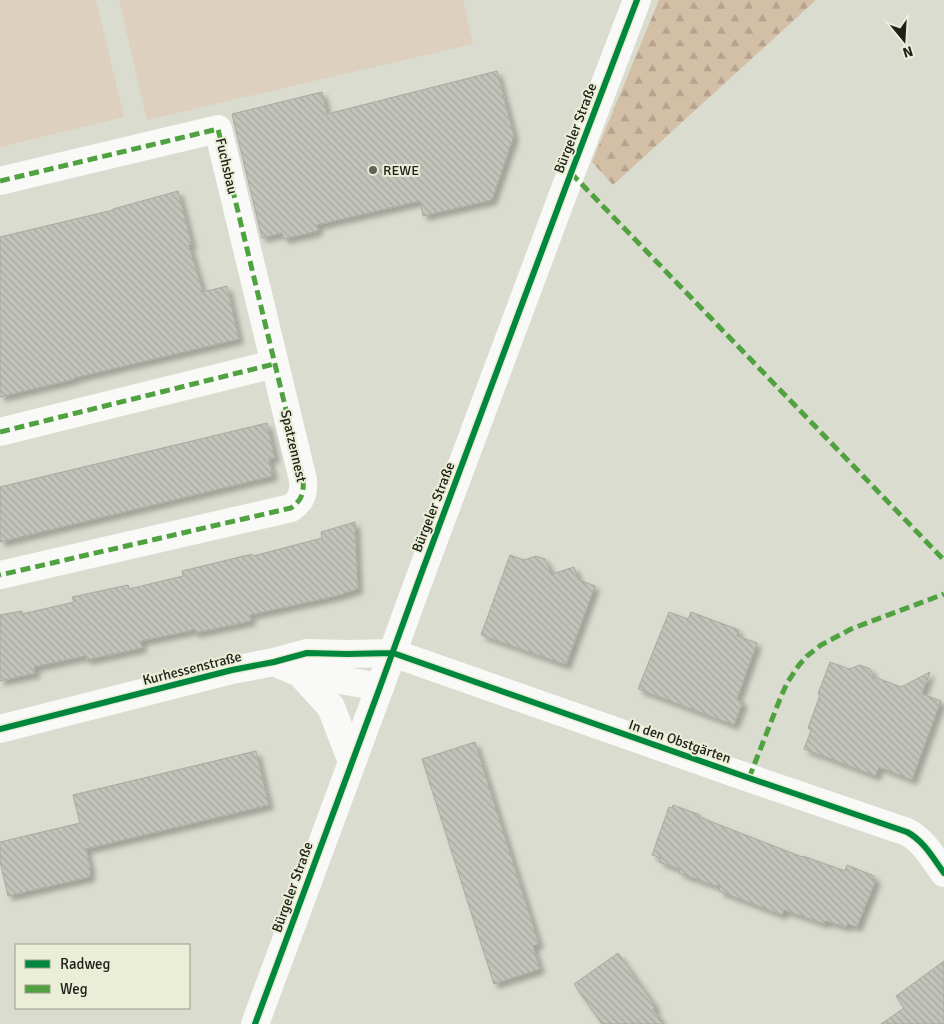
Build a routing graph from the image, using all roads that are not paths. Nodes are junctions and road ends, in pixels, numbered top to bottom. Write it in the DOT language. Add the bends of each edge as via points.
graph roads {
  1 [pos="638,0"];
  2 [pos="0,181"];
  3 [pos="274,364"];
  4 [pos="0,432"];
  5 [pos="0,575"];
  6 [pos="393,653"];
  7 [pos="274,662"];
  8 [pos="300,673"];
  9 [pos="380,687"];
  10 [pos="0,729"];
  11 [pos="352,762"];
  12 [pos="944,874"];
  13 [pos="255,1024"];
  1 -- 6 [label="street, Bürgeler Straße"];
  2 -- 3 [label="street, Fuchsbau" via="218,129"];
  3 -- 4 [label="street"];
  3 -- 5 [label="street, Spatzennest" via="304,480 304,490 298,503 291,508"];
  6 -- 7 [label="street, Kurhessenstraße" via="307,653"];
  6 -- 9 [label="street, Bürgeler Straße"];
  6 -- 12 [label="street, In den Obstgärten" via="907,832 922,842"];
  7 -- 8 [label="street"];
  7 -- 10 [label="street, Kurhessenstraße"];
  8 -- 9 [label="street"];
  8 -- 11 [label="street" via="331,707"];
  9 -- 11 [label="street, Bürgeler Straße"];
  11 -- 13 [label="street, Bürgeler Straße"];
}
